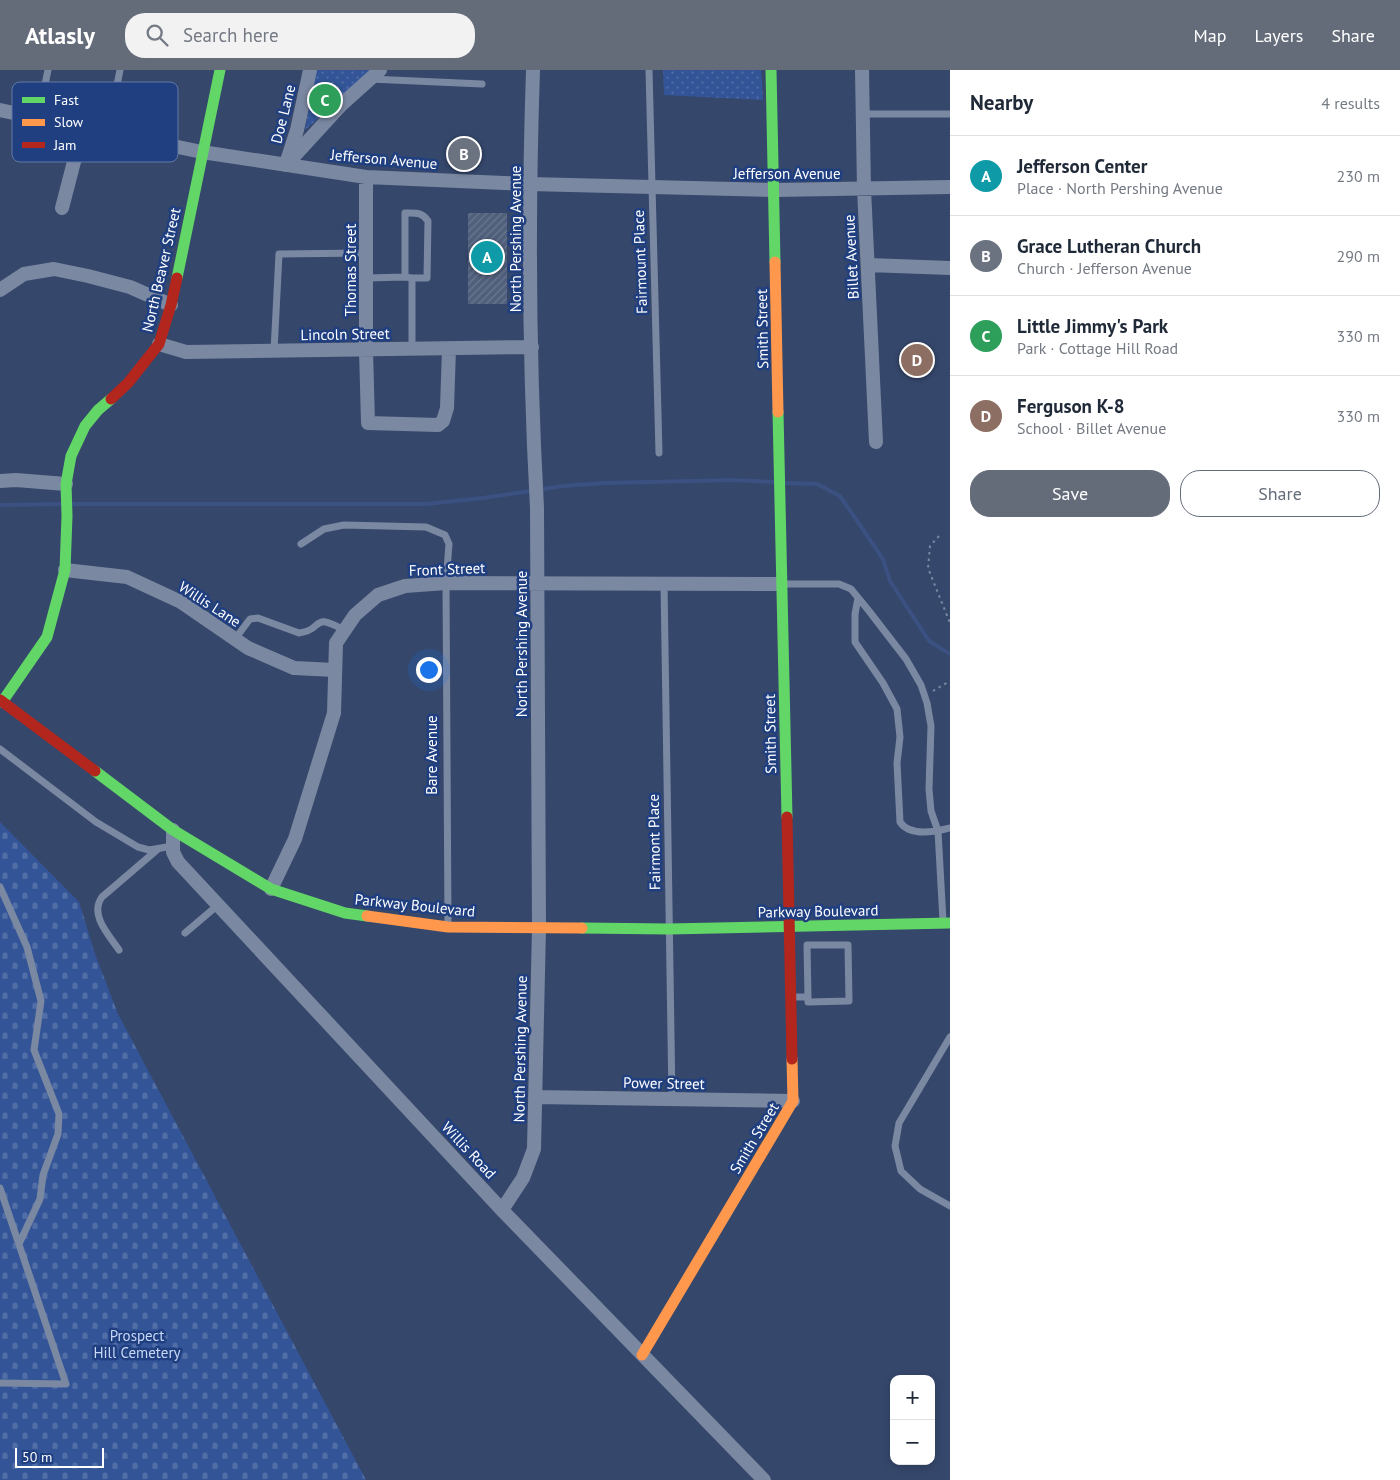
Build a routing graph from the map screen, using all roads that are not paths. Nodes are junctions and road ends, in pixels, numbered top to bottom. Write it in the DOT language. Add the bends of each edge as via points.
graph roads {
  1 [pos="220,70"];
  2 [pos="310,70"];
  3 [pos="534,70"];
  4 [pos="649,70"];
  5 [pos="771,70"];
  6 [pos="862,70"];
  7 [pos="375,75"];
  8 [pos="482,84"];
  9 [pos="863,114"];
  10 [pos="950,114"];
  11 [pos="178,147"];
  12 [pos="202,152"];
  13 [pos="74,162"];
  14 [pos="286,165"];
  15 [pos="366,177"];
  16 [pos="530,184"];
  17 [pos="651,187"];
  18 [pos="950,187"];
  19 [pos="864,189"];
  20 [pos="775,190"];
  21 [pos="62,208"];
  22 [pos="366,253"];
  23 [pos="868,265"];
  24 [pos="950,268"];
  25 [pos="408,277"];
  26 [pos="367,278"];
  27 [pos="0,290"];
  28 [pos="171,305"];
  29 [pos="159,344"];
  30 [pos="532,347"];
  31 [pos="449,349"];
  32 [pos="366,350"];
  33 [pos="412,350"];
  34 [pos="274,351"];
  35 [pos="876,442"];
  36 [pos="659,453"];
  37 [pos="0,481"];
  38 [pos="66,484"];
  39 [pos="301,544"];
  40 [pos="65,570"];
  41 [pos="446,583"];
  42 [pos="664,583"];
  43 [pos="536,584"];
  44 [pos="781,584"];
  45 [pos="858,598"];
  46 [pos="344,630"];
  47 [pos="235,639"];
  48 [pos="335,670"];
  49 [pos="1,702"];
  50 [pos="0,749"];
  51 [pos="950,828"];
  52 [pos="173,830"];
  53 [pos="938,831"];
  54 [pos="173,846"];
  55 [pos="158,849"];
  56 [pos="0,887"];
  57 [pos="271,889"];
  58 [pos="218,905"];
  59 [pos="946,923"];
  60 [pos="813,926"];
  61 [pos="843,926"];
  62 [pos="448,927"];
  63 [pos="789,927"];
  64 [pos="539,928"];
  65 [pos="669,929"];
  66 [pos="185,933"];
  67 [pos="813,945"];
  68 [pos="844,945"];
  69 [pos="119,950"];
  70 [pos="789,955"];
  71 [pos="808,955"];
  72 [pos="808,996"];
  73 [pos="790,997"];
  74 [pos="950,1036"];
  75 [pos="535,1097"];
  76 [pos="672,1100"];
  77 [pos="793,1102"];
  78 [pos="0,1188"];
  79 [pos="950,1206"];
  80 [pos="502,1210"];
  81 [pos="19,1244"];
  82 [pos="642,1355"];
  83 [pos="0,1383"];
  84 [pos="764,1480"];
  1 -- 12 [label="street, North Beaver Street"];
  2 -- 14 [label="street, Doe Lane"];
  3 -- 16 [label="street, North Pershing Avenue"];
  4 -- 17 [label="lane, Fairmount Place"];
  5 -- 20 [label="street, Smith Street"];
  6 -- 9 [label="street, Billet Avenue"];
  7 -- 8 [label="lane"];
  7 -- 14 [label="street" via="341,105"];
  9 -- 10 [label="lane"];
  9 -- 19 [label="street, Billet Avenue"];
  11 -- 12 [label="street, Jefferson Avenue"];
  12 -- 14 [label="street, Jefferson Avenue"];
  12 -- 28 [label="street, North Beaver Street"];
  13 -- 21 [label="street"];
  14 -- 15 [label="street, Jefferson Avenue"];
  15 -- 16 [label="street, Jefferson Avenue"];
  15 -- 22 [label="street, Thomas Street"];
  16 -- 17 [label="street, Jefferson Avenue"];
  16 -- 30 [label="street, North Pershing Avenue"];
  17 -- 20 [label="street, Jefferson Avenue"];
  17 -- 36 [label="lane, Fairmount Place"];
  18 -- 19 [label="street, Jefferson Avenue"];
  19 -- 20 [label="street, Jefferson Avenue"];
  19 -- 23 [label="street, Billet Avenue"];
  20 -- 44 [label="street, Smith Street"];
  22 -- 26 [label="street, Thomas Street"];
  22 -- 34 [label="lane" via="279,254"];
  23 -- 24 [label="street"];
  23 -- 35 [label="street, Billet Avenue"];
  25 -- 25 [label="lane" via="427,278 428,221 419,213 405,213"];
  25 -- 26 [label="lane"];
  25 -- 33 [label="lane"];
  26 -- 32 [label="street, Thomas Street"];
  27 -- 28 [label="street" via="24,274 54,269 130,287"];
  28 -- 29 [label="street, North Beaver Street"];
  29 -- 34 [label="street, Lincoln Street" via="186,352"];
  29 -- 38 [label="street, North Beaver Street" via="128,383 85,426 71,456"];
  30 -- 31 [label="street, Lincoln Street"];
  30 -- 43 [label="street, North Pershing Avenue"];
  31 -- 32 [label="street, Thomas Street" via="447,408 443,421 438,424 368,424"];
  31 -- 33 [label="street, Lincoln Street"];
  32 -- 33 [label="street, Lincoln Street"];
  32 -- 34 [label="street, Lincoln Street"];
  37 -- 38 [label="street"];
  38 -- 40 [label="street, North Beaver Street"];
  39 -- 41 [label="lane, Bare Avenue" via="324,529 344,525 426,527 445,535 449,544"];
  40 -- 47 [label="street, Willis Lane" via="127,577 181,602"];
  40 -- 49 [label="street, North Beaver Street" via="47,637"];
  41 -- 43 [label="street, Front Street"];
  41 -- 46 [label="street, Front Street" via="405,586 378,595 355,615"];
  41 -- 62 [label="lane, Bare Avenue"];
  42 -- 43 [label="street, Front Street"];
  42 -- 44 [label="street, Front Street"];
  42 -- 65 [label="lane, Fairmont Place"];
  43 -- 64 [label="street, North Pershing Avenue"];
  44 -- 45 [label="lane" via="839,584"];
  44 -- 63 [label="street, Smith Street"];
  45 -- 53 [label="lane" via="906,659 921,684 931,726 930,797"];
  45 -- 53 [label="lane" via="855,642 897,709 900,822 907,830"];
  46 -- 47 [label="lane" via="323,621 299,633 253,618"];
  46 -- 48 [label="street, Front Street" via="336,643"];
  47 -- 48 [label="street, Willis Lane" via="294,668"];
  48 -- 57 [label="street, Front Street" via="334,713 295,839"];
  49 -- 52 [label="street, Parkway Boulevard"];
  50 -- 55 [label="lane" via="96,822 138,847"];
  51 -- 53 [label="lane"];
  52 -- 54 [label="street, Willis Road"];
  52 -- 57 [label="street, Parkway Boulevard"];
  53 -- 59 [label="lane"];
  54 -- 55 [label="lane"];
  54 -- 58 [label="street, Willis Road" via="172,852 178,862"];
  55 -- 69 [label="lane" via="102,897 98,905 100,921"];
  56 -- 81 [label="lane" via="27,946 42,1001 34,1050 59,1114 58,1134 43,1174 40,1200"];
  57 -- 62 [label="street, Parkway Boulevard" via="345,912"];
  58 -- 66 [label="lane"];
  58 -- 80 [label="street, Willis Road"];
  59 -- 61 [label="street, Parkway Boulevard"];
  60 -- 61 [label="street, Parkway Boulevard"];
  60 -- 63 [label="street, Parkway Boulevard"];
  60 -- 67 [label="lane"];
  61 -- 68 [label="lane"];
  62 -- 64 [label="street, Parkway Boulevard"];
  63 -- 65 [label="street, Parkway Boulevard"];
  63 -- 70 [label="street, Smith Street"];
  64 -- 65 [label="street, Parkway Boulevard"];
  64 -- 75 [label="street, North Pershing Avenue"];
  65 -- 76 [label="lane, Fairmont Place"];
  67 -- 68 [label="lane"];
  67 -- 71 [label="lane" via="807,945"];
  68 -- 72 [label="lane" via="848,945 849,1001 808,1002"];
  70 -- 71 [label="lane"];
  70 -- 73 [label="street, Smith Street"];
  71 -- 72 [label="lane"];
  72 -- 73 [label="lane"];
  73 -- 77 [label="street, Smith Street"];
  74 -- 79 [label="lane" via="899,1122 894,1146 901,1171 920,1190"];
  75 -- 76 [label="street, Power Street"];
  75 -- 80 [label="street, North Pershing Avenue" via="534,1149 523,1178"];
  76 -- 77 [label="street, Power Street"];
  77 -- 82 [label="street, Smith Street"];
  78 -- 81 [label="lane"];
  80 -- 82 [label="street, Willis Road"];
  81 -- 83 [label="lane" via="66,1384"];
  82 -- 84 [label="street, Willis Road"];
}
